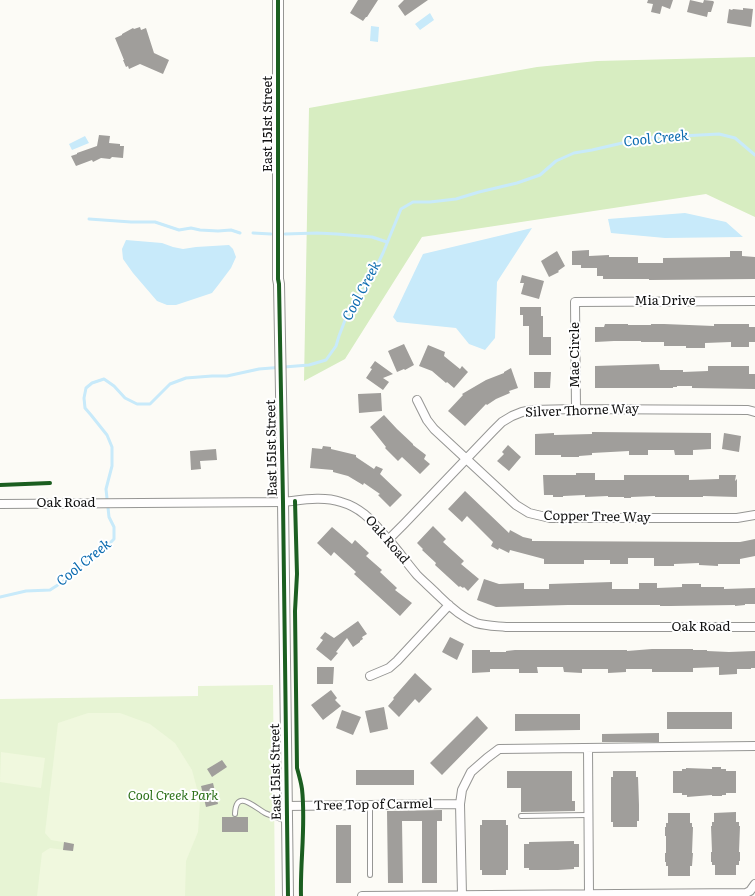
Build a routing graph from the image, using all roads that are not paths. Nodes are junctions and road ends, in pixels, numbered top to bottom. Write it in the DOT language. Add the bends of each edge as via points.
graph roads {
  1 [pos="278,0"];
  2 [pos="755,301"];
  3 [pos="575,302"];
  4 [pos="417,400"];
  5 [pos="576,409"];
  6 [pos="755,412"];
  7 [pos="466,459"];
  8 [pos="283,502"];
  9 [pos="0,504"];
  10 [pos="755,515"];
  11 [pos="388,539"];
  12 [pos="449,606"];
  13 [pos="755,627"];
  14 [pos="370,676"];
  15 [pos="755,746"];
  16 [pos="588,748"];
  17 [pos="370,804"];
  18 [pos="460,804"];
  19 [pos="286,806"];
  20 [pos="235,814"];
  21 [pos="588,815"];
  22 [pos="522,816"];
  23 [pos="286,821"];
  24 [pos="370,875"];
  25 [pos="755,884"];
  26 [pos="589,894"];
  27 [pos="746,894"];
  28 [pos="462,895"];
  29 [pos="544,895"];
  30 [pos="677,895"];
  31 [pos="288,896"];
  32 [pos="362,896"];
  33 [pos="433,896"];
  34 [pos="488,896"];
  1 -- 8 [label="street, East 151st Street" via="278,279"];
  2 -- 3 [label="street, Mia Drive"];
  3 -- 5 [label="street, Mae Circle"];
  4 -- 7 [label="street, Copper Tree Way" via="434,429"];
  5 -- 6 [label="street, Silver Thorne Way"];
  5 -- 7 [label="street, Silver Thorne Way" via="532,410 512,416 492,431"];
  7 -- 10 [label="street, Copper Tree Way" via="516,505 529,513 550,518 737,518"];
  7 -- 11 [label="street, Silver Thorne Way"];
  8 -- 9 [label="street, Oak Road"];
  8 -- 11 [label="street, Oak Road" via="316,499 340,501 362,511"];
  8 -- 19 [label="street, East 151st Street"];
  11 -- 12 [label="street, Oak Road" via="417,575"];
  12 -- 13 [label="street, Oak Road" via="466,618 489,626"];
  12 -- 14 [label="street" via="397,662"];
  15 -- 16 [label="street"];
  16 -- 18 [label="street" via="499,749 471,772 462,790"];
  16 -- 21 [label="street"];
  17 -- 18 [label="street, Tree Top of Carmel"];
  17 -- 19 [label="street, Tree Top of Carmel"];
  17 -- 24 [label="lane"];
  18 -- 28 [label="street"];
  19 -- 23 [label="street, East 151st Street"];
  20 -- 23 [label="lane" via="238,803 247,801 264,813"];
  21 -- 22 [label="lane"];
  21 -- 26 [label="street"];
  23 -- 31 [label="street, East 151st Street"];
  25 -- 27 [label="street"];
  26 -- 29 [label="street"];
  26 -- 30 [label="street"];
  27 -- 30 [label="street"];
  28 -- 33 [label="street"];
  28 -- 34 [label="street"];
  29 -- 34 [label="street"];
  32 -- 33 [label="street"];
}
